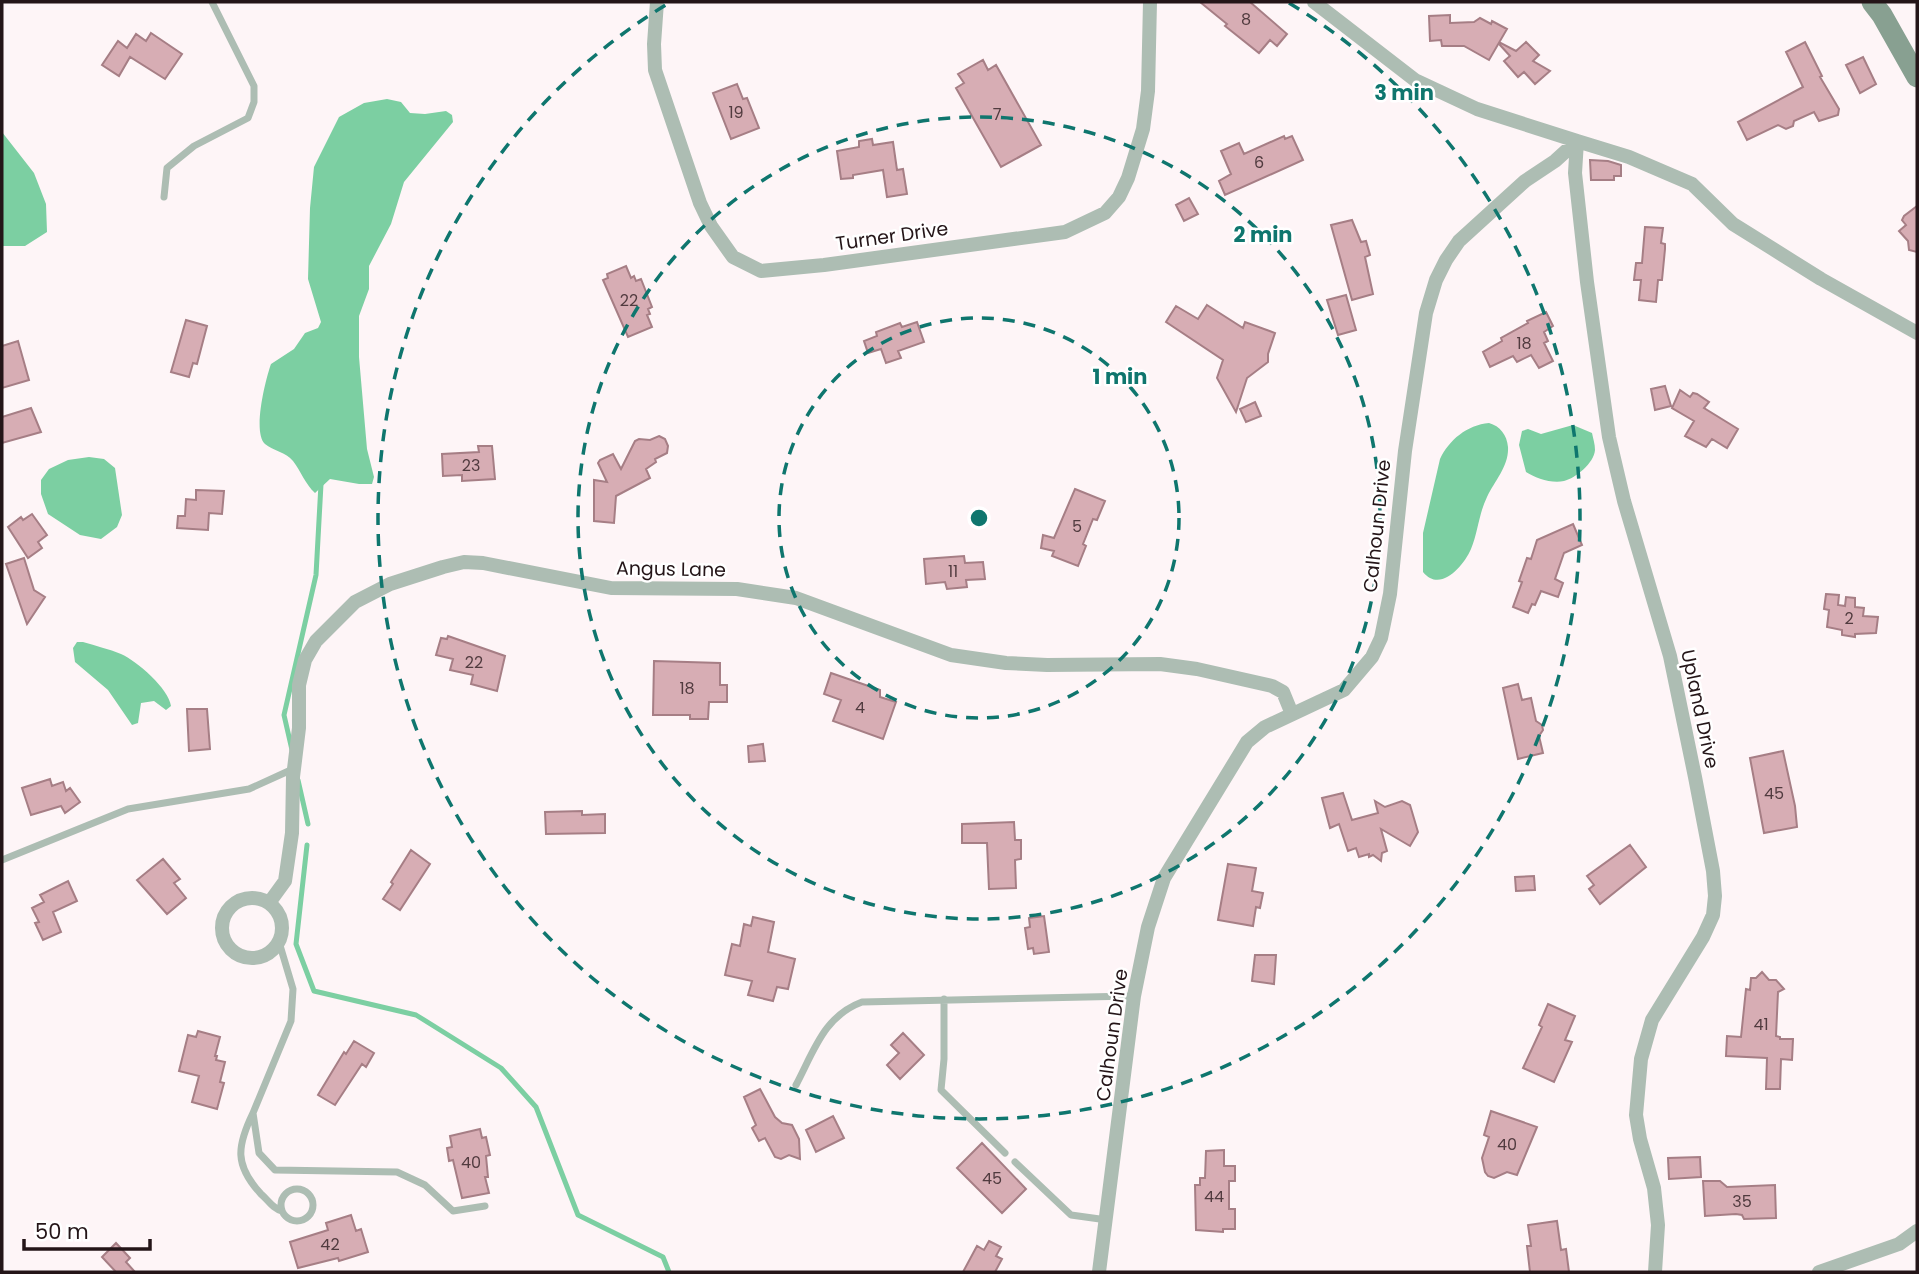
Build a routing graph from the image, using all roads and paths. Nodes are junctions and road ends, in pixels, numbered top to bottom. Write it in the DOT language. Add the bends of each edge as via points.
graph roads {
  1 [pos="212,2"];
  2 [pos="657,2"];
  3 [pos="1150,2"];
  4 [pos="1314,2"];
  5 [pos="1872,2"];
  6 [pos="1917,77"];
  7 [pos="1577,141"];
  8 [pos="164,197"];
  9 [pos="1917,333"];
  10 [pos="1292,713"];
  11 [pos="294,768"];
  12 [pos="2,860"];
  13 [pos="269,903"];
  14 [pos="278,942"];
  15 [pos="1134,996"];
  16 [pos="944,999"];
  17 [pos="796,1085"];
  18 [pos="253,1113"];
  19 [pos="1005,1153"];
  20 [pos="1014,1162"];
  21 [pos="485,1206"];
  22 [pos="282,1211"];
  23 [pos="1107,1220"];
  24 [pos="1917,1231"];
  25 [pos="1099,1272"];
  26 [pos="1655,1272"];
  27 [pos="1819,1272"];
  1 -- 8 [label="lane" via="254,86 254,102 248,118 194,146 167,168"];
  2 -- 3 [label="street, Turner Drive" via="655,71 700,203 733,257 761,271 780,271 1065,232 1105,213 1128,178 1143,129"];
  4 -- 7 [label="street" via="1415,80 1477,109"];
  5 -- 6 [label="main road"];
  7 -- 9 [label="street" via="1692,184 1733,224"];
  7 -- 10 [label="street, Calhoun Drive" via="1459,241 1436,280 1426,313 1381,638 1345,690"];
  7 -- 26 [label="street, Upland Drive" via="1575,173 1609,437 1670,656 1715,896 1703,937 1652,1020 1641,1059 1636,1115 1654,1188 1658,1225"];
  10 -- 11 [label="street, Angus Lane" via="1283,692 1272,686 1197,669 1160,663 1047,665 978,660 951,655 796,598 737,589 611,588 464,562 390,584 355,602 316,641 299,685"];
  10 -- 15 [label="street, Calhoun Drive" via="1247,743 1175,858 1156,900"];
  11 -- 12 [label="lane" via="249,789 128,809"];
  11 -- 13 [label="street, Angus Lane" via="285,881"];
  13 -- 14 [label="street" via="281,921"];
  13 -- 14 [label="street" via="250,898 236,902 226,912 222,936 230,949 248,958 259,957"];
  14 -- 18 [label="lane" via="293,989 291,1021"];
  15 -- 16 [label="lane"];
  15 -- 23 [label="street, Calhoun Drive"];
  16 -- 17 [label="lane" via="850,1006 826,1026"];
  16 -- 19 [label="lane" via="942,1090"];
  18 -- 21 [label="lane" via="259,1153 275,1170 397,1172 425,1185 453,1211"];
  18 -- 22 [label="lane" via="242,1135 240,1161 255,1187"];
  20 -- 23 [label="lane" via="1071,1215"];
  22 -- 22 [label="lane" via="289,1219 303,1221 313,1211 313,1200 306,1191 292,1190 283,1197"];
  23 -- 25 [label="street, Calhoun Drive"];
  24 -- 27 [label="street" via="1899,1244"];
}
